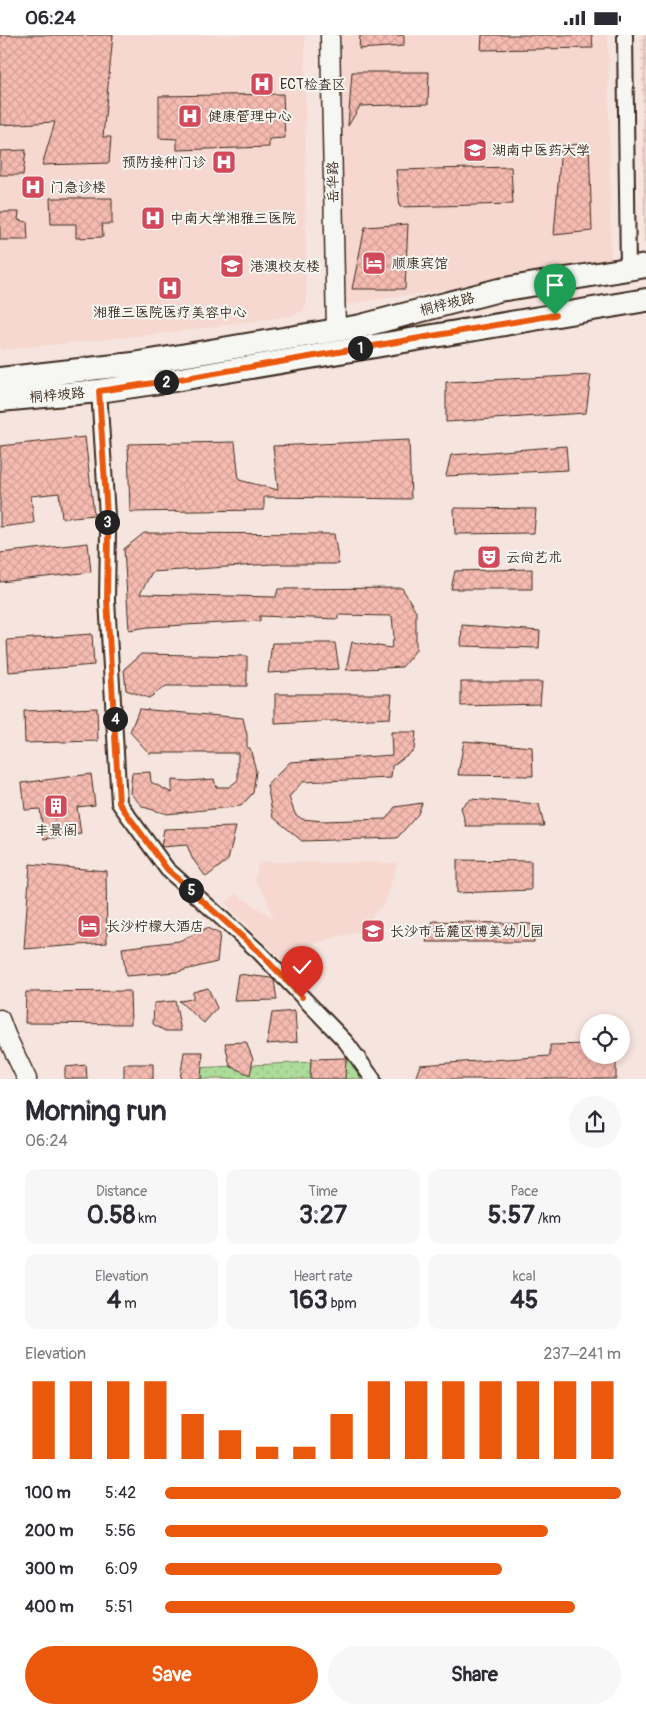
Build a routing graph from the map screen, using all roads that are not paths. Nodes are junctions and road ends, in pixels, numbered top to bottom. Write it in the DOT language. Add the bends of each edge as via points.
graph roads {
  1 [pos="330,35"];
  2 [pos="625,35"];
  3 [pos="640,268"];
  4 [pos="646,300"];
  5 [pos="336,330"];
  6 [pos="0,379"];
  7 [pos="99,391"];
  8 [pos="0,400"];
  9 [pos="0,1019"];
  10 [pos="28,1079"];
  11 [pos="374,1079"];
  1 -- 5 [label="street, 岳华路"];
  2 -- 3 [label="street"];
  3 -- 5 [label="main road, 桐梓坡路" via="499,291"];
  4 -- 7 [label="main road, 桐梓坡路"];
  5 -- 6 [label="main road, 桐梓坡路" via="133,364"];
  7 -- 8 [label="main road, 桐梓坡路"];
  7 -- 11 [label="street" via="119,803 167,869 258,951 346,1042"];
  9 -- 10 [label="street"];
}
